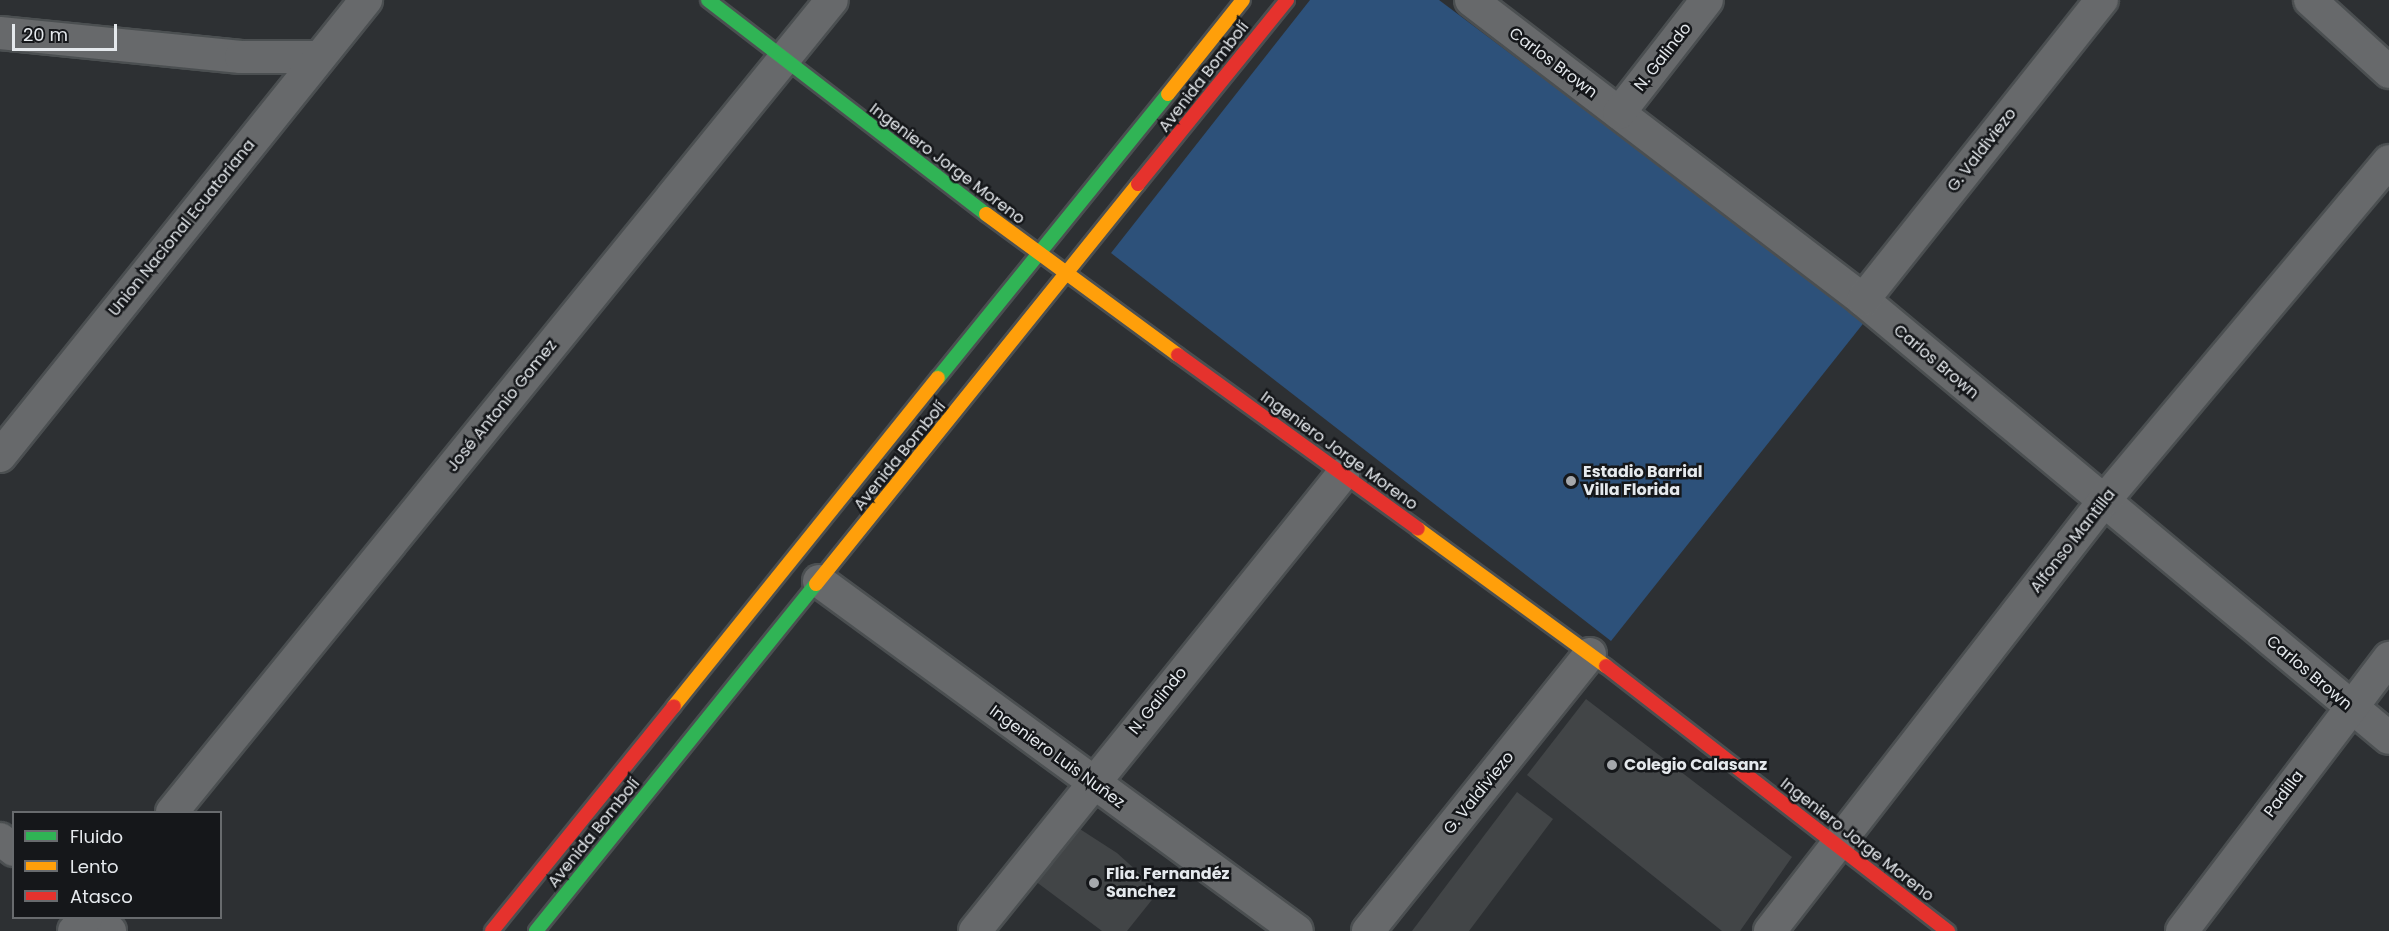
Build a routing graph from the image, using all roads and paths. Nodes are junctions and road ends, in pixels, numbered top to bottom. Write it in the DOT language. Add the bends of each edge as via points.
graph roads {
  1 [pos="366,0"];
  2 [pos="708,0"];
  3 [pos="832,0"];
  4 [pos="1243,0"];
  5 [pos="1287,0"];
  6 [pos="1470,0"];
  7 [pos="1707,0"];
  8 [pos="2102,0"];
  9 [pos="2310,0"];
  10 [pos="0,33"];
  11 [pos="319,57"];
  12 [pos="782,62"];
  13 [pos="2389,72"];
  14 [pos="1619,114"];
  15 [pos="2389,161"];
  16 [pos="1040,254"];
  17 [pos="1069,275"];
  18 [pos="1863,300"];
  19 [pos="0,456"];
  20 [pos="1343,474"];
  21 [pos="2103,502"];
  22 [pos="819,582"];
  23 [pos="1590,654"];
  24 [pos="2389,658"];
  25 [pos="2349,707"];
  26 [pos="2389,738"];
  27 [pos="1092,782"];
  28 [pos="174,811"];
  29 [pos="0,839"];
  30 [pos="1835,843"];
  31 [pos="12,848"];
  32 [pos="85,919"];
  33 [pos="96,919"];
  34 [pos="74,931"];
  35 [pos="110,931"];
  36 [pos="492,931"];
  37 [pos="536,931"];
  38 [pos="975,931"];
  39 [pos="1296,931"];
  40 [pos="1368,931"];
  41 [pos="1770,931"];
  42 [pos="1948,931"];
  43 [pos="2182,931"];
  1 -- 11 [label="street, Union Nacional Ecuatoriana"];
  2 -- 12 [label="street, Ingeniero Jorge Moreno"];
  3 -- 12 [label="street, José Antonio Gomez"];
  4 -- 16 [label="street, Avenida Bombolí"];
  5 -- 17 [label="street, Avenida Bombolí"];
  6 -- 14 [label="street, Carlos Brown"];
  7 -- 14 [label="street, N. Galindo"];
  8 -- 18 [label="street, G. Valdiviezo"];
  9 -- 13 [label="street"];
  10 -- 11 [label="street" via="241,57"];
  11 -- 19 [label="street, Union Nacional Ecuatoriana"];
  12 -- 16 [label="street, Ingeniero Jorge Moreno"];
  12 -- 28 [label="street, José Antonio Gomez"];
  14 -- 18 [label="street, Carlos Brown"];
  15 -- 21 [label="street, Alfonso Mantilla"];
  16 -- 17 [label="street, Ingeniero Jorge Moreno"];
  16 -- 36 [label="street, Avenida Bombolí"];
  17 -- 20 [label="street, Ingeniero Jorge Moreno"];
  17 -- 22 [label="street, Avenida Bombolí"];
  18 -- 21 [label="street, Carlos Brown"];
  20 -- 23 [label="street, Ingeniero Jorge Moreno"];
  20 -- 27 [label="street, N. Galindo"];
  21 -- 25 [label="street, Carlos Brown"];
  21 -- 30 [label="street, Alfonso Mantilla"];
  22 -- 27 [label="street, Ingeniero Luis Nuñez"];
  22 -- 37 [label="street, Avenida Bombolí"];
  23 -- 30 [label="street, Ingeniero Jorge Moreno"];
  23 -- 40 [label="street, G. Valdiviezo"];
  24 -- 25 [label="street, Padilla"];
  25 -- 26 [label="street, Carlos Brown"];
  25 -- 43 [label="street, Padilla"];
  27 -- 38 [label="street, N. Galindo"];
  27 -- 39 [label="street, Ingeniero Luis Nuñez"];
  29 -- 31 [label="street"];
  30 -- 41 [label="street, Alfonso Mantilla"];
  30 -- 42 [label="street, Ingeniero Jorge Moreno"];
  32 -- 34 [label="street"];
  33 -- 35 [label="street"];
}
